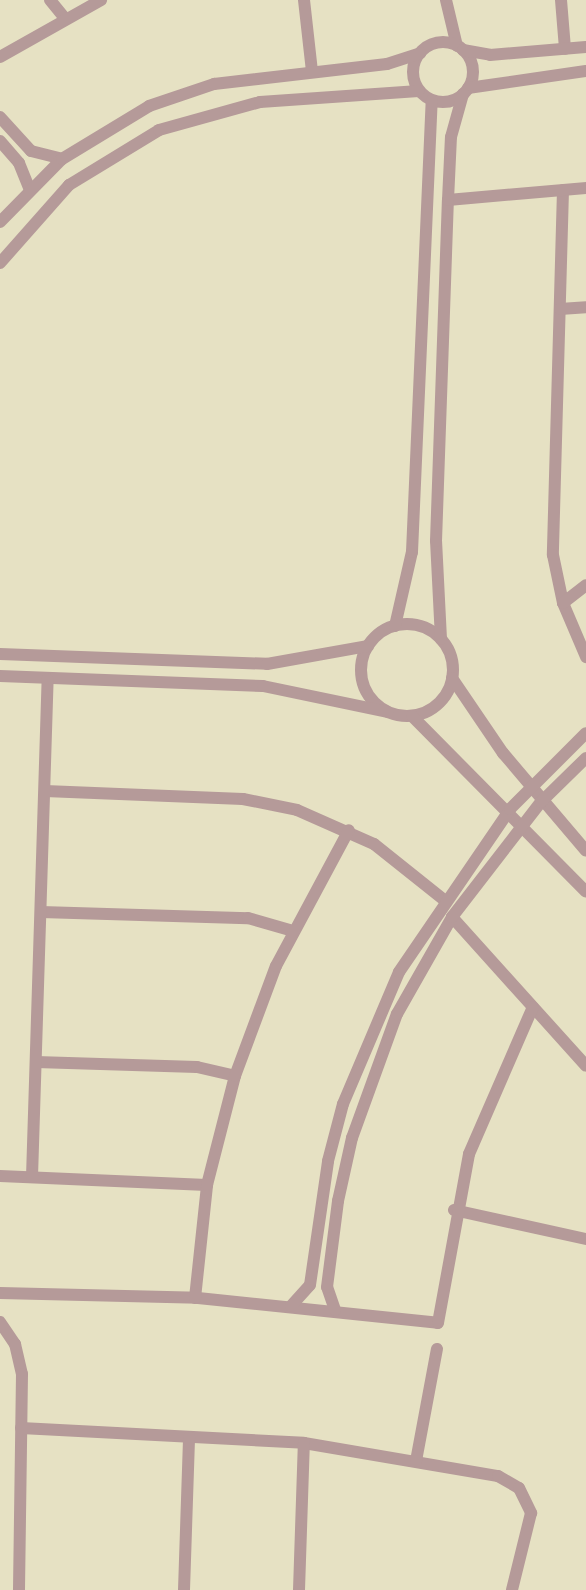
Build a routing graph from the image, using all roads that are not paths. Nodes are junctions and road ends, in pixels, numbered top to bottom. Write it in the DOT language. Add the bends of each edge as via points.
graph roads {
  1 [pos="50,0"];
  2 [pos="101,0"];
  3 [pos="304,0"];
  4 [pos="446,0"];
  5 [pos="561,0"];
  6 [pos="64,17"];
  7 [pos="586,47"];
  8 [pos="460,48"];
  9 [pos="565,49"];
  10 [pos="420,53"];
  11 [pos="0,57"];
  12 [pos="312,71"];
  13 [pos="586,71"];
  14 [pos="419,91"];
  15 [pos="465,91"];
  16 [pos="432,100"];
  17 [pos="0,117"];
  18 [pos="0,141"];
  19 [pos="62,159"];
  20 [pos="29,188"];
  21 [pos="586,188"];
  22 [pos="564,190"];
  23 [pos="448,200"];
  24 [pos="0,222"];
  25 [pos="0,263"];
  26 [pos="586,307"];
  27 [pos="560,309"];
  28 [pos="586,586"];
  29 [pos="563,603"];
  30 [pos="395,626"];
  31 [pos="441,639"];
  32 [pos="368,646"];
  33 [pos="0,654"];
  34 [pos="586,657"];
  35 [pos="177,660"];
  36 [pos="0,676"];
  37 [pos="452,678"];
  38 [pos="48,679"];
  39 [pos="176,683"];
  40 [pos="387,712"];
  41 [pos="412,716"];
  42 [pos="586,733"];
  43 [pos="586,758"];
  44 [pos="530,788"];
  45 [pos="45,791"];
  46 [pos="541,802"];
  47 [pos="510,809"];
  48 [pos="525,825"];
  49 [pos="349,830"];
  50 [pos="586,851"];
  51 [pos="586,892"];
  52 [pos="443,899"];
  53 [pos="41,912"];
  54 [pos="452,917"];
  55 [pos="293,931"];
  56 [pos="533,1007"];
  57 [pos="36,1062"];
  58 [pos="586,1066"];
  59 [pos="235,1076"];
  60 [pos="0,1175"];
  61 [pos="32,1177"];
  62 [pos="207,1185"];
  63 [pos="454,1210"];
  64 [pos="586,1239"];
  65 [pos="313,1257"];
  66 [pos="330,1259"];
  67 [pos="0,1293"];
  68 [pos="195,1298"];
  69 [pos="291,1306"];
  70 [pos="335,1310"];
  71 [pos="0,1322"];
  72 [pos="437,1349"];
  73 [pos="22,1428"];
  74 [pos="189,1437"];
  75 [pos="304,1443"];
  76 [pos="416,1461"];
  77 [pos="19,1590"];
  78 [pos="184,1590"];
  79 [pos="299,1590"];
  80 [pos="512,1590"];
  1 -- 6 [label="street"];
  2 -- 6 [label="street"];
  3 -- 12 [label="street"];
  4 -- 8 [label="street"];
  5 -- 9 [label="street"];
  6 -- 11 [label="street"];
  7 -- 9 [label="street"];
  8 -- 9 [label="street" via="490,55"];
  8 -- 10 [label="street" via="440,42"];
  8 -- 15 [label="street" via="471,64"];
  10 -- 12 [label="street" via="387,64"];
  10 -- 14 [label="street" via="413,76"];
  12 -- 19 [label="street" via="181,94 119,121"];
  13 -- 15 [label="street"];
  14 -- 16 [label="street"];
  14 -- 25 [label="street" via="260,102 159,130 69,186"];
  15 -- 16 [label="street"];
  15 -- 23 [label="street" via="451,137"];
  16 -- 30 [label="street" via="412,552"];
  17 -- 19 [label="street" via="31,151"];
  18 -- 20 [label="street" via="19,163"];
  19 -- 20 [label="street"];
  20 -- 24 [label="street"];
  21 -- 22 [label="street"];
  22 -- 23 [label="street"];
  22 -- 27 [label="street"];
  23 -- 31 [label="street" via="436,541"];
  26 -- 27 [label="street"];
  27 -- 29 [label="street" via="551,506"];
  28 -- 29 [label="street"];
  29 -- 34 [label="street"];
  30 -- 31 [label="street" via="420,626"];
  30 -- 32 [label="street"];
  31 -- 37 [label="street"];
  32 -- 35 [label="street" via="288,663"];
  32 -- 40 [label="street" via="362,679"];
  33 -- 35 [label="street"];
  35 -- 39 [label="street"];
  36 -- 38 [label="street"];
  37 -- 41 [label="street" via="435,707"];
  37 -- 44 [label="street"];
  38 -- 39 [label="street"];
  38 -- 45 [label="street"];
  39 -- 40 [label="street" via="295,689"];
  40 -- 41 [label="street"];
  41 -- 47 [label="street"];
  42 -- 44 [label="street"];
  43 -- 46 [label="street"];
  44 -- 46 [label="street"];
  44 -- 47 [label="street"];
  45 -- 49 [label="street" via="243,799 297,810"];
  45 -- 53 [label="street"];
  46 -- 48 [label="street"];
  46 -- 50 [label="street"];
  47 -- 48 [label="street"];
  47 -- 52 [label="street"];
  48 -- 51 [label="street"];
  48 -- 54 [label="street"];
  49 -- 52 [label="street"];
  49 -- 55 [label="street"];
  52 -- 65 [label="street" via="362,1049 328,1161"];
  53 -- 55 [label="street" via="248,918"];
  53 -- 57 [label="street"];
  54 -- 56 [label="street"];
  54 -- 66 [label="street" via="397,1014 374,1074 352,1138"];
  55 -- 59 [label="street"];
  56 -- 58 [label="street"];
  56 -- 63 [label="street" via="486,1104"];
  57 -- 59 [label="street" via="197,1067"];
  57 -- 61 [label="street"];
  59 -- 62 [label="street"];
  60 -- 61 [label="street"];
  61 -- 62 [label="street"];
  62 -- 68 [label="street"];
  63 -- 64 [label="street"];
  63 -- 70 [label="street" via="438,1323"];
  65 -- 66 [label="street"];
  65 -- 69 [label="street" via="307,1292"];
  66 -- 70 [label="street" via="327,1287"];
  67 -- 68 [label="street"];
  68 -- 69 [label="street"];
  69 -- 70 [label="street"];
  71 -- 73 [label="street" via="21,1364"];
  72 -- 76 [label="street"];
  73 -- 74 [label="street"];
  73 -- 77 [label="street"];
  74 -- 75 [label="street"];
  74 -- 78 [label="street"];
  75 -- 76 [label="street"];
  75 -- 79 [label="street"];
  76 -- 80 [label="street" via="498,1476 523,1494 531,1527"];
}
